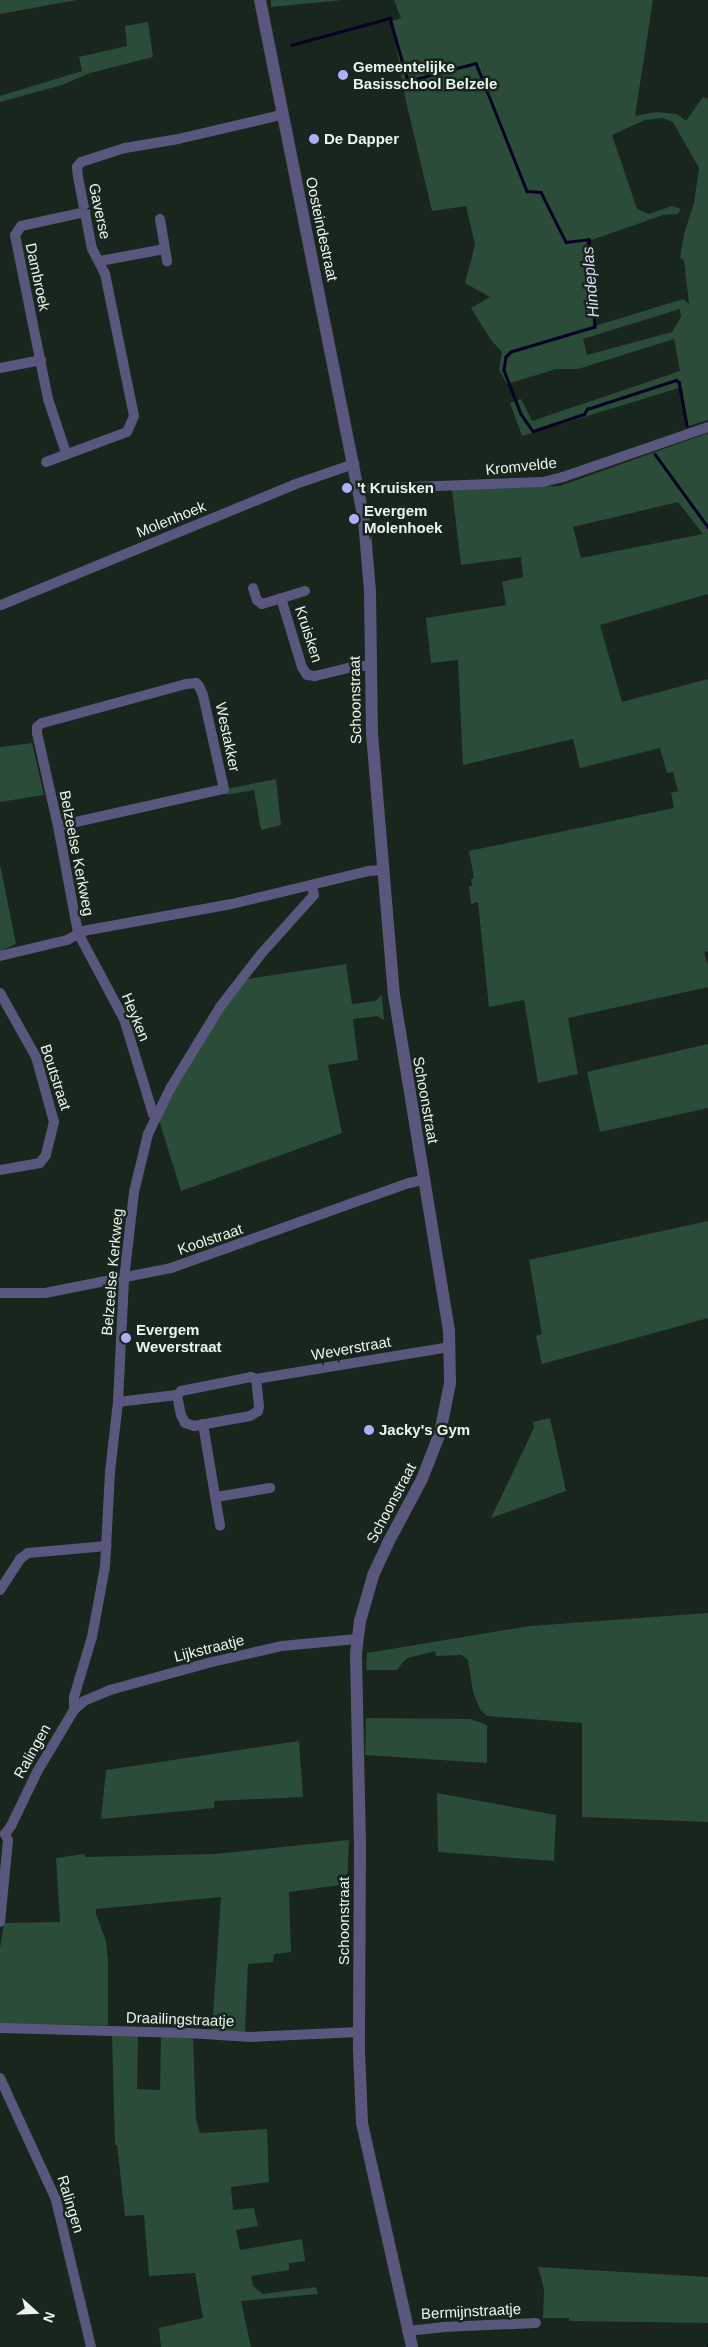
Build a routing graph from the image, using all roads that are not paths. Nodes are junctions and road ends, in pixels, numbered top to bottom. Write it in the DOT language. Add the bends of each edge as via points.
graph roads {
  1 [pos="260,0"];
  2 [pos="281,115"];
  3 [pos="84,212"];
  4 [pos="160,219"];
  5 [pos="165,249"];
  6 [pos="100,261"];
  7 [pos="167,261"];
  8 [pos="41,360"];
  9 [pos="0,368"];
  10 [pos="708,427"];
  11 [pos="66,453"];
  12 [pos="46,462"];
  13 [pos="354,464"];
  14 [pos="359,488"];
  15 [pos="253,588"];
  16 [pos="305,591"];
  17 [pos="281,598"];
  18 [pos="0,605"];
  19 [pos="370,666"];
  20 [pos="42,723"];
  21 [pos="58,826"];
  22 [pos="382,870"];
  23 [pos="312,887"];
  24 [pos="78,933"];
  25 [pos="0,956"];
  26 [pos="0,993"];
  27 [pos="156,1116"];
  28 [pos="0,1170"];
  29 [pos="423,1180"];
  30 [pos="124,1279"];
  31 [pos="0,1293"];
  32 [pos="450,1347"];
  33 [pos="256,1380"];
  34 [pos="177,1395"];
  35 [pos="118,1402"];
  36 [pos="204,1424"];
  37 [pos="270,1488"];
  38 [pos="216,1497"];
  39 [pos="220,1526"];
  40 [pos="107,1546"];
  41 [pos="0,1590"];
  42 [pos="357,1639"];
  43 [pos="74,1710"];
  44 [pos="2,1830"];
  45 [pos="0,1922"];
  46 [pos="0,2028"];
  47 [pos="359,2032"];
  48 [pos="0,2078"];
  49 [pos="536,2323"];
  50 [pos="407,2331"];
  51 [pos="90,2347"];
  52 [pos="412,2347"];
  1 -- 2 [label="street, Oosteindestraat"];
  2 -- 3 [label="street, Gaverse" via="125,148 81,162 77,168"];
  2 -- 13 [label="street, Oosteindestraat"];
  3 -- 6 [label="street, Gaverse" via="92,249"];
  3 -- 8 [label="street, Dambroek" via="21,226 15,235"];
  4 -- 5 [label="street"];
  5 -- 6 [label="street"];
  5 -- 7 [label="street"];
  6 -- 11 [label="street, Gaverse" via="134,416 127,432"];
  8 -- 9 [label="street"];
  8 -- 11 [label="street" via="48,399"];
  10 -- 14 [label="street, Kromvelde" via="543,482"];
  11 -- 12 [label="street, Gaverse"];
  13 -- 14 [label="street, Schoonstraat"];
  13 -- 18 [label="street, Molenhoek" via="292,485"];
  14 -- 19 [label="street, Schoonstraat" via="369,567"];
  15 -- 17 [label="street, Kruisken" via="259,603"];
  16 -- 17 [label="street, Kruisken"];
  17 -- 19 [label="street, Kruisken" via="307,675"];
  19 -- 22 [label="street, Schoonstraat"];
  20 -- 21 [label="street, Belzeelse Kerkweg" via="36,733"];
  20 -- 21 [label="street, Westakker" via="196,683 202,689 224,787 222,791"];
  21 -- 24 [label="street, Belzeelse Kerkweg"];
  22 -- 23 [label="street, Belzeelse Kerkweg"];
  22 -- 29 [label="street, Schoonstraat" via="397,1020"];
  23 -- 24 [label="street, Belzeelse Kerkweg"];
  23 -- 27 [label="street, Belzeelse Kerkweg" via="314,895 220,1007"];
  24 -- 25 [label="street" via="67,940"];
  24 -- 27 [label="street, Heyken" via="124,1019"];
  26 -- 28 [label="street, Boutstraat" via="36,1057 54,1122 46,1155 40,1163"];
  27 -- 30 [label="street, Belzeelse Kerkweg" via="148,1134 134,1192"];
  29 -- 30 [label="street, Koolstraat" via="409,1182 187,1264"];
  29 -- 32 [label="street, Schoonstraat" via="447,1312"];
  30 -- 31 [label="street, Koolstraat" via="45,1293"];
  30 -- 35 [label="street, Belzeelse Kerkweg"];
  32 -- 33 [label="street, Weverstraat"];
  32 -- 42 [label="street, Schoonstraat" via="448,1399 435,1449 380,1559"];
  33 -- 34 [label="street, Weverstraat" via="251,1378 181,1390"];
  33 -- 36 [label="street" via="259,1406 254,1414"];
  34 -- 35 [label="street, Weverstraat"];
  34 -- 36 [label="street" via="180,1415 185,1423 194,1426"];
  35 -- 40 [label="street, Belzeelse Kerkweg" via="110,1472"];
  36 -- 38 [label="street"];
  37 -- 38 [label="street"];
  38 -- 39 [label="street"];
  40 -- 41 [label="street" via="28,1553 20,1559"];
  40 -- 43 [label="street, Belzeelse Kerkweg" via="98,1613 73,1703"];
  42 -- 43 [label="street, Lijkstraatje" via="282,1646 212,1662 110,1690 84,1701"];
  42 -- 47 [label="street, Schoonstraat"];
  43 -- 44 [label="street, Ralingen" via="37,1772 11,1826"];
  44 -- 45 [label="street, Ralingen" via="8,1840"];
  46 -- 47 [label="street, Draailingstraatje" via="251,2037"];
  47 -- 50 [label="street, Schoonstraat" via="360,2093 366,2147"];
  48 -- 51 [label="street, Ralingen" via="56,2200"];
  49 -- 50 [label="street, Bermijnstraatje" via="443,2326"];
  50 -- 52 [label="street, Schoonstraat"];
}
